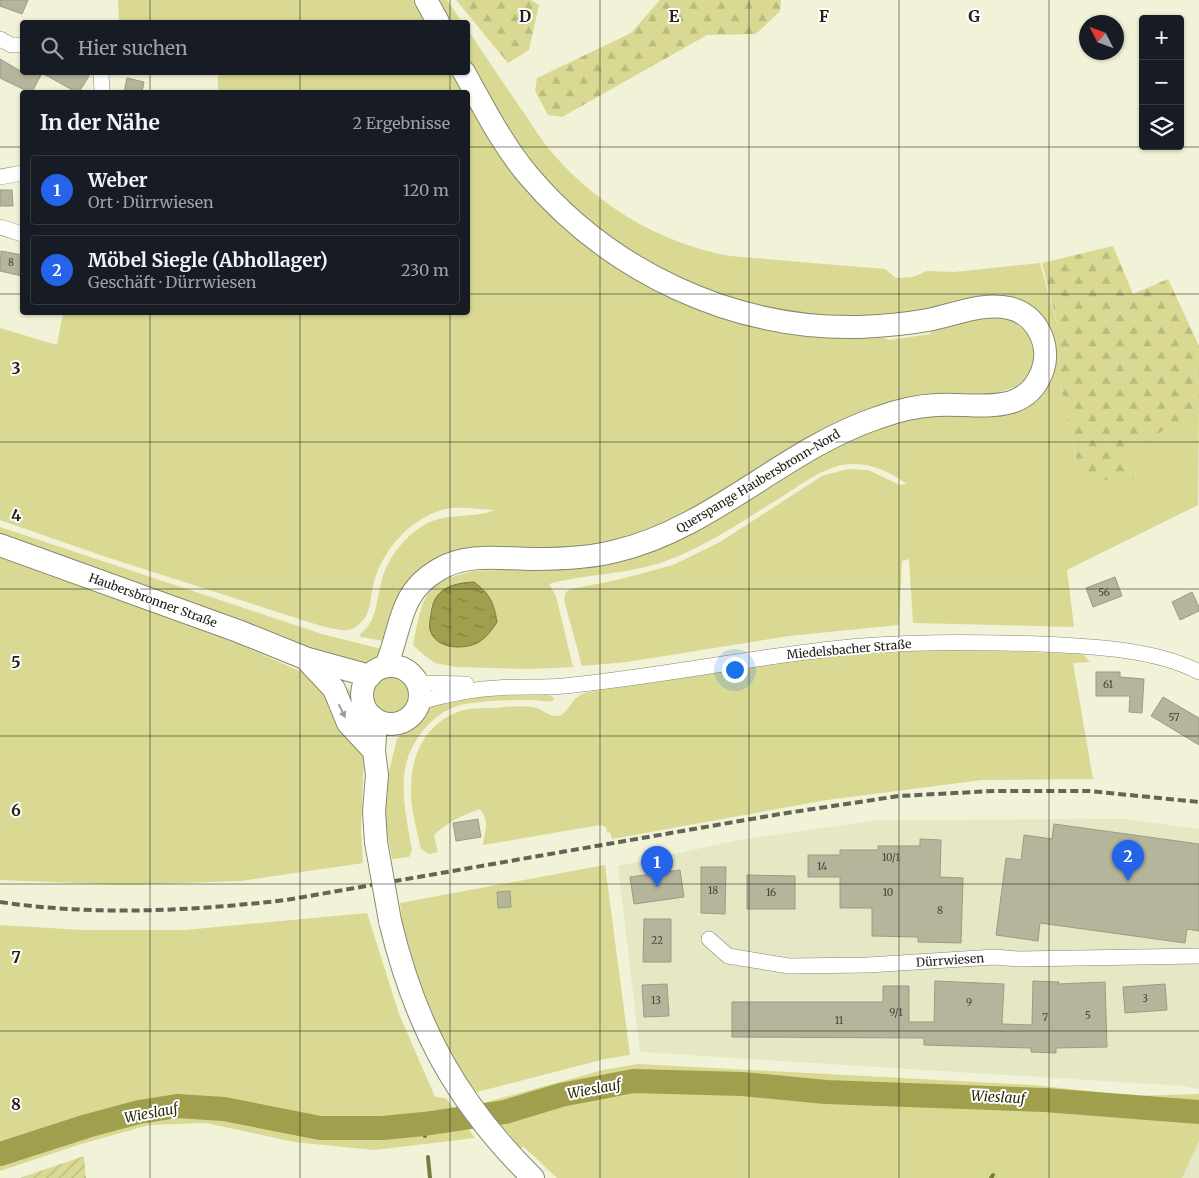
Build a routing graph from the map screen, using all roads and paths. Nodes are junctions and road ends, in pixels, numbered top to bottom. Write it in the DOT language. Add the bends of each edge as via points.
graph roads {
  1 [pos="426,0"];
  2 [pos="437,20"];
  3 [pos="0,39"];
  4 [pos="20,45"];
  5 [pos="101,75"];
  6 [pos="466,75"];
  7 [pos="102,90"];
  8 [pos="20,173"];
  9 [pos="0,177"];
  10 [pos="0,227"];
  11 [pos="20,233"];
  12 [pos="0,545"];
  13 [pos="305,658"];
  14 [pos="1199,672"];
  15 [pos="394,681"];
  16 [pos="497,688"];
  17 [pos="374,718"];
  18 [pos="396,723"];
  19 [pos="374,752"];
  20 [pos="377,775"];
  21 [pos="708,939"];
  22 [pos="1199,956"];
  23 [pos="533,1178"];
  1 -- 2 [label="main road"];
  3 -- 4 [label="street" via="11,45"];
  5 -- 7 [label="street"];
  6 -- 15 [label="main road, Querspange Haubersbronn-Nord" via="505,144 542,190 590,235 618,256 674,287 734,310 796,323 831,326 896,324 980,308 1012,308 1035,324 1046,349 1045,363 1040,378 1030,391 1012,402 999,406 936,404 861,423 810,448 708,513 648,542 582,557 476,558 447,565 424,580 404,604"];
  8 -- 9 [label="street"];
  10 -- 11 [label="street"];
  12 -- 13 [label="main road, Haubersbronner Straße" via="238,630"];
  13 -- 15 [label="main road, Haubersbronner Straße"];
  13 -- 19 [label="main road, one-way" via="334,689 348,723"];
  14 -- 16 [label="street, Miedelsbacher Straße" via="1135,652 1097,648 1005,643 908,643 833,648 564,686"];
  15 -- 16 [label="street"];
  15 -- 16 [label="street" via="452,693"];
  15 -- 17 [label="main road" via="364,703"];
  15 -- 18 [label="main road" via="411,716"];
  17 -- 18 [label="main road"];
  17 -- 19 [label="main road"];
  18 -- 20 [label="main road"];
  19 -- 20 [label="main road"];
  20 -- 23 [label="main road, bridge" via="376,842 390,921 406,980 424,1027 456,1086 487,1128"];
  21 -- 22 [label="street, Dürrwiesen" via="728,956 788,966 995,957"];
}
